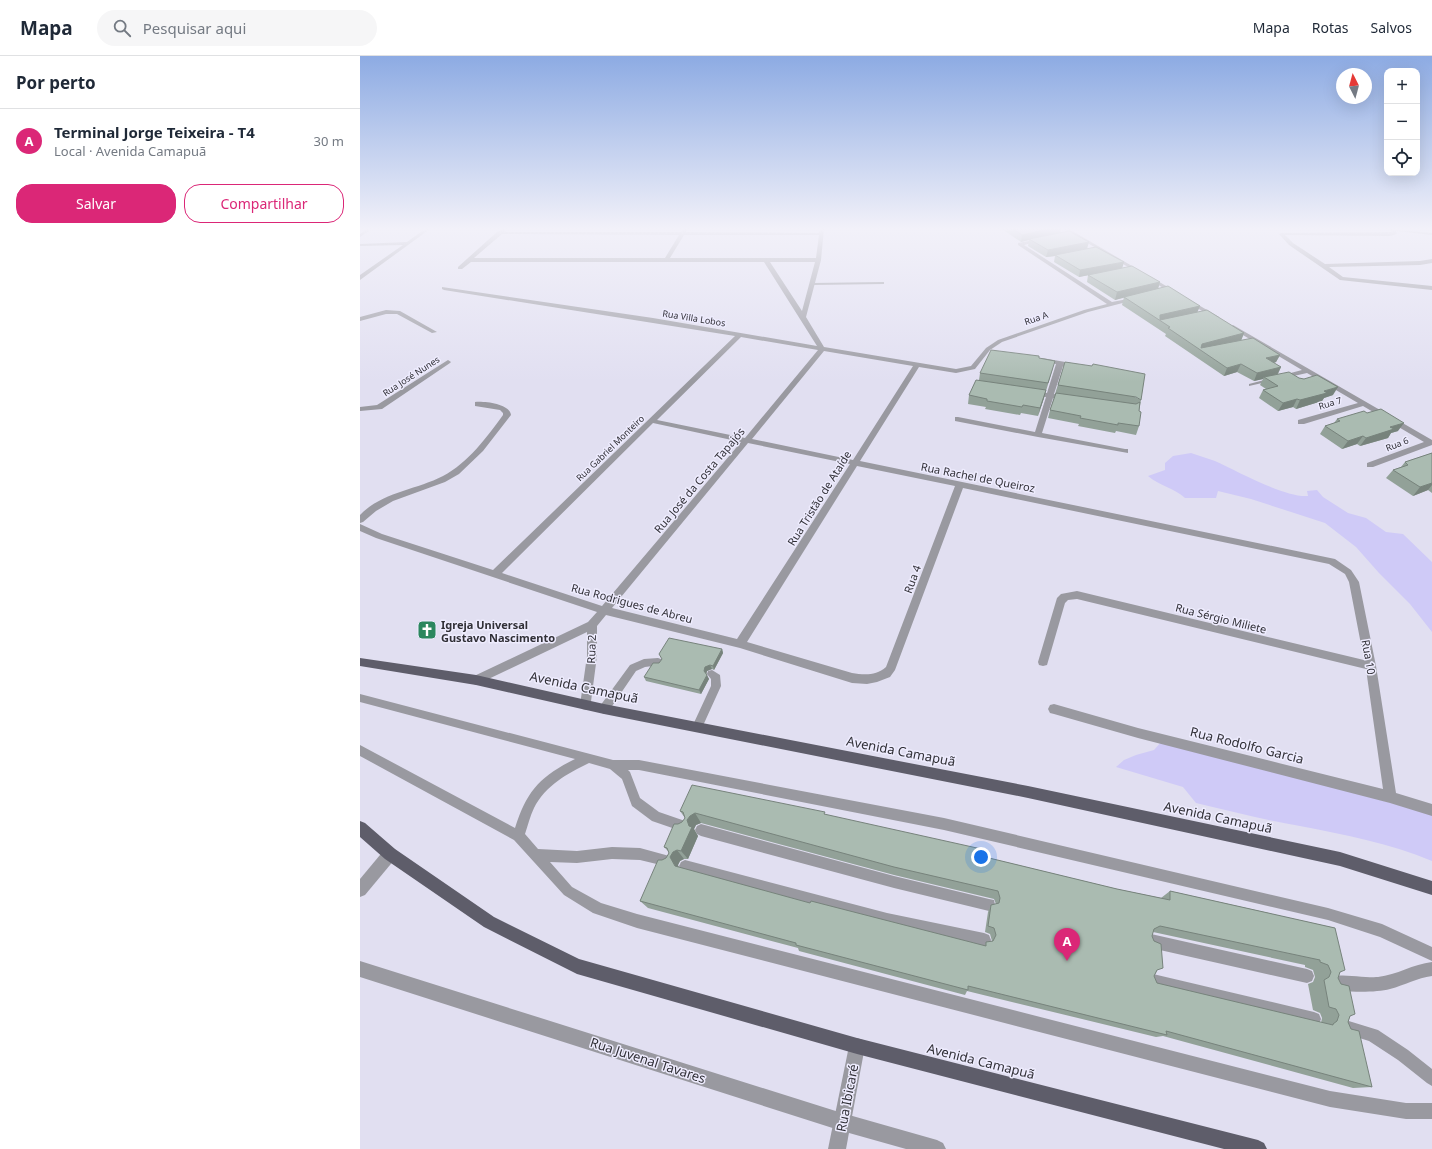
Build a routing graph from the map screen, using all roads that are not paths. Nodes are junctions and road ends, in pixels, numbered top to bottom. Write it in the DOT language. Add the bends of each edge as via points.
graph roads {
  1 [pos="779,280"];
  2 [pos="813,280"];
  3 [pos="1084,280"];
  4 [pos="1156,280"];
  5 [pos="1352,280"];
  6 [pos="1077,281"];
  7 [pos="882,283"];
  8 [pos="812,284"];
  9 [pos="444,288"];
  10 [pos="1432,288"];
  11 [pos="1170,289"];
  12 [pos="1156,293"];
  13 [pos="1142,296"];
  14 [pos="1111,304"];
  15 [pos="1211,313"];
  16 [pos="1204,315"];
  17 [pos="803,317"];
  18 [pos="360,319"];
  19 [pos="434,332"];
  20 [pos="740,334"];
  21 [pos="822,349"];
  22 [pos="1031,358"];
  23 [pos="448,362"];
  24 [pos="1060,364"];
  25 [pos="917,365"];
  26 [pos="1082,367"];
  27 [pos="1308,371"];
  28 [pos="1251,385"];
  29 [pos="1027,392"];
  30 [pos="1050,396"];
  31 [pos="1073,399"];
  32 [pos="1365,403"];
  33 [pos="478,404"];
  34 [pos="360,409"];
  35 [pos="958,419"];
  36 [pos="652,421"];
  37 [pos="1302,422"];
  38 [pos="1038,435"];
  39 [pos="746,442"];
  40 [pos="1431,443"];
  41 [pos="1125,451"];
  42 [pos="854,463"];
  43 [pos="1370,465"];
  44 [pos="960,484"];
  45 [pos="360,520"];
  46 [pos="360,527"];
  47 [pos="1300,554"];
  48 [pos="494,574"];
  49 [pos="603,610"];
  50 [pos="592,625"];
  51 [pos="740,644"];
  52 [pos="360,662"];
  53 [pos="658,662"];
  54 [pos="1044,662"];
  55 [pos="1371,666"];
  56 [pos="712,674"];
  57 [pos="879,677"];
  58 [pos="476,680"];
  59 [pos="360,698"];
  60 [pos="586,705"];
  61 [pos="604,709"];
  62 [pos="1054,709"];
  63 [pos="697,727"];
  64 [pos="360,750"];
  65 [pos="588,758"];
  66 [pos="613,765"];
  67 [pos="1390,797"];
  68 [pos="1432,810"];
  69 [pos="684,826"];
  70 [pos="360,828"];
  71 [pos="701,830"];
  72 [pos="518,836"];
  73 [pos="390,854"];
  74 [pos="536,855"];
  75 [pos="669,861"];
  76 [pos="686,866"];
  77 [pos="1432,888"];
  78 [pos="360,890"];
  79 [pos="989,905"];
  80 [pos="984,940"];
  81 [pos="1151,941"];
  82 [pos="1432,954"];
  83 [pos="360,969"];
  84 [pos="1432,969"];
  85 [pos="1307,976"];
  86 [pos="1153,981"];
  87 [pos="1330,982"];
  88 [pos="1314,1019"];
  89 [pos="1339,1025"];
  90 [pos="857,1046"];
  91 [pos="1432,1078"];
  92 [pos="1432,1111"];
  93 [pos="842,1122"];
  94 [pos="837,1149"];
  95 [pos="937,1149"];
  96 [pos="1258,1149"];
  1 -- 17 [label="street"];
  2 -- 8 [label="street"];
  3 -- 6 [label="street"];
  4 -- 11 [label="street"];
  5 -- 10 [label="street"];
  6 -- 14 [label="street"];
  7 -- 8 [label="lane"];
  8 -- 17 [label="street"];
  9 -- 20 [label="street, Rua Villa Lobos"];
  11 -- 12 [label="street"];
  11 -- 15 [label="street"];
  13 -- 14 [label="street, Rua A"];
  14 -- 25 [label="street, Rua A" via="1000,340 973,368 946,370"];
  15 -- 16 [label="street"];
  15 -- 27 [label="street" via="1253,342"];
  17 -- 21 [label="street"];
  18 -- 19 [label="street" via="386,312 398,312"];
  20 -- 21 [label="street, Rua Villa Lobos"];
  20 -- 36 [label="street, Rua Gabriel Monteiro"];
  21 -- 25 [label="street, Rua Villa Lobos"];
  21 -- 39 [label="street, Rua José da Costa Tapajós"];
  22 -- 24 [label="street"];
  23 -- 34 [label="street, Rua José Nunes" via="379,407"];
  24 -- 26 [label="street"];
  24 -- 30 [label="street"];
  25 -- 42 [label="street, Rua Tristão de Ataíde"];
  27 -- 28 [label="street"];
  27 -- 32 [label="street"];
  29 -- 30 [label="street"];
  30 -- 31 [label="street"];
  30 -- 38 [label="street"];
  32 -- 37 [label="street, Rua 7"];
  32 -- 40 [label="street"];
  33 -- 45 [label="street" via="502,408 507,415 460,470 446,478 408,491 374,508"];
  35 -- 38 [label="street"];
  36 -- 39 [label="street, Rua Rachel de Queiroz"];
  36 -- 48 [label="street, Rua Gabriel Monteiro"];
  38 -- 41 [label="street"];
  39 -- 42 [label="street, Rua Rachel de Queiroz"];
  39 -- 49 [label="street, Rua José da Costa Tapajós"];
  40 -- 43 [label="street, Rua 6"];
  42 -- 44 [label="street, Rua Rachel de Queiroz"];
  42 -- 51 [label="street, Rua Tristão de Ataíde"];
  44 -- 47 [label="street, Rua Rachel de Queiroz"];
  44 -- 57 [label="street, Rua 4" via="893,664 888,673"];
  46 -- 48 [label="street, Rua Rodrigues de Abreu" via="379,536"];
  47 -- 55 [label="street, Rua 10" via="1332,561 1348,572 1354,582"];
  48 -- 49 [label="street, Rua Rodrigues de Abreu"];
  49 -- 50 [label="street, Rua José da Costa Tapajós"];
  49 -- 51 [label="street, Rua Rodrigues de Abreu"];
  50 -- 58 [label="street, Rua 2"];
  50 -- 60 [label="street, Rua 2" via="592,656"];
  51 -- 57 [label="street, Rua Rodrigues de Abreu" via="852,678"];
  52 -- 58 [label="main road, Avenida Camapuã"];
  53 -- 61 [label="lane" via="644,663 634,668"];
  54 -- 55 [label="street, Rua Sérgio Miliete" via="1061,601 1065,597 1076,595"];
  55 -- 67 [label="street, Rua 10"];
  56 -- 63 [label="lane" via="716,678 716,686"];
  58 -- 60 [label="main road, Avenida Camapuã"];
  59 -- 65 [label="lane"];
  60 -- 61 [label="main road, Avenida Camapuã"];
  61 -- 63 [label="main road, Avenida Camapuã"];
  62 -- 67 [label="street, Rua Rodolfo Garcia"];
  63 -- 77 [label="main road, Avenida Camapuã" via="1028,792 1340,859"];
  64 -- 72 [label="lane"];
  65 -- 66 [label="lane"];
  65 -- 72 [label="lane" via="564,770 535,794 527,808"];
  66 -- 69 [label="lane" via="626,776 636,802 656,816"];
  66 -- 82 [label="lane" via="639,765 944,824 1328,914 1382,931"];
  67 -- 68 [label="street, Rua Rodolfo Garcia"];
  70 -- 73 [label="main road, Avenida Camapuã"];
  71 -- 79 [label="lane"];
  72 -- 74 [label="lane"];
  73 -- 78 [label="street"];
  73 -- 90 [label="main road, Avenida Camapuã" via="488,922 577,966"];
  74 -- 75 [label="lane" via="577,857 612,853 655,857"];
  74 -- 92 [label="lane" via="568,890 598,908 637,921 1330,1099 1406,1111"];
  76 -- 80 [label="lane" via="887,919"];
  81 -- 85 [label="lane"];
  83 -- 93 [label="street, Rua Juvenal Tavares"];
  84 -- 87 [label="lane" via="1421,970 1389,982"];
  86 -- 88 [label="lane"];
  89 -- 91 [label="lane" via="1373,1035 1404,1055"];
  90 -- 93 [label="street, Rua Ibicaré"];
  90 -- 96 [label="main road, Avenida Camapuã"];
  93 -- 94 [label="street, Rua Ibicaré"];
  93 -- 95 [label="street, Rua Juvenal Tavares"];
}
